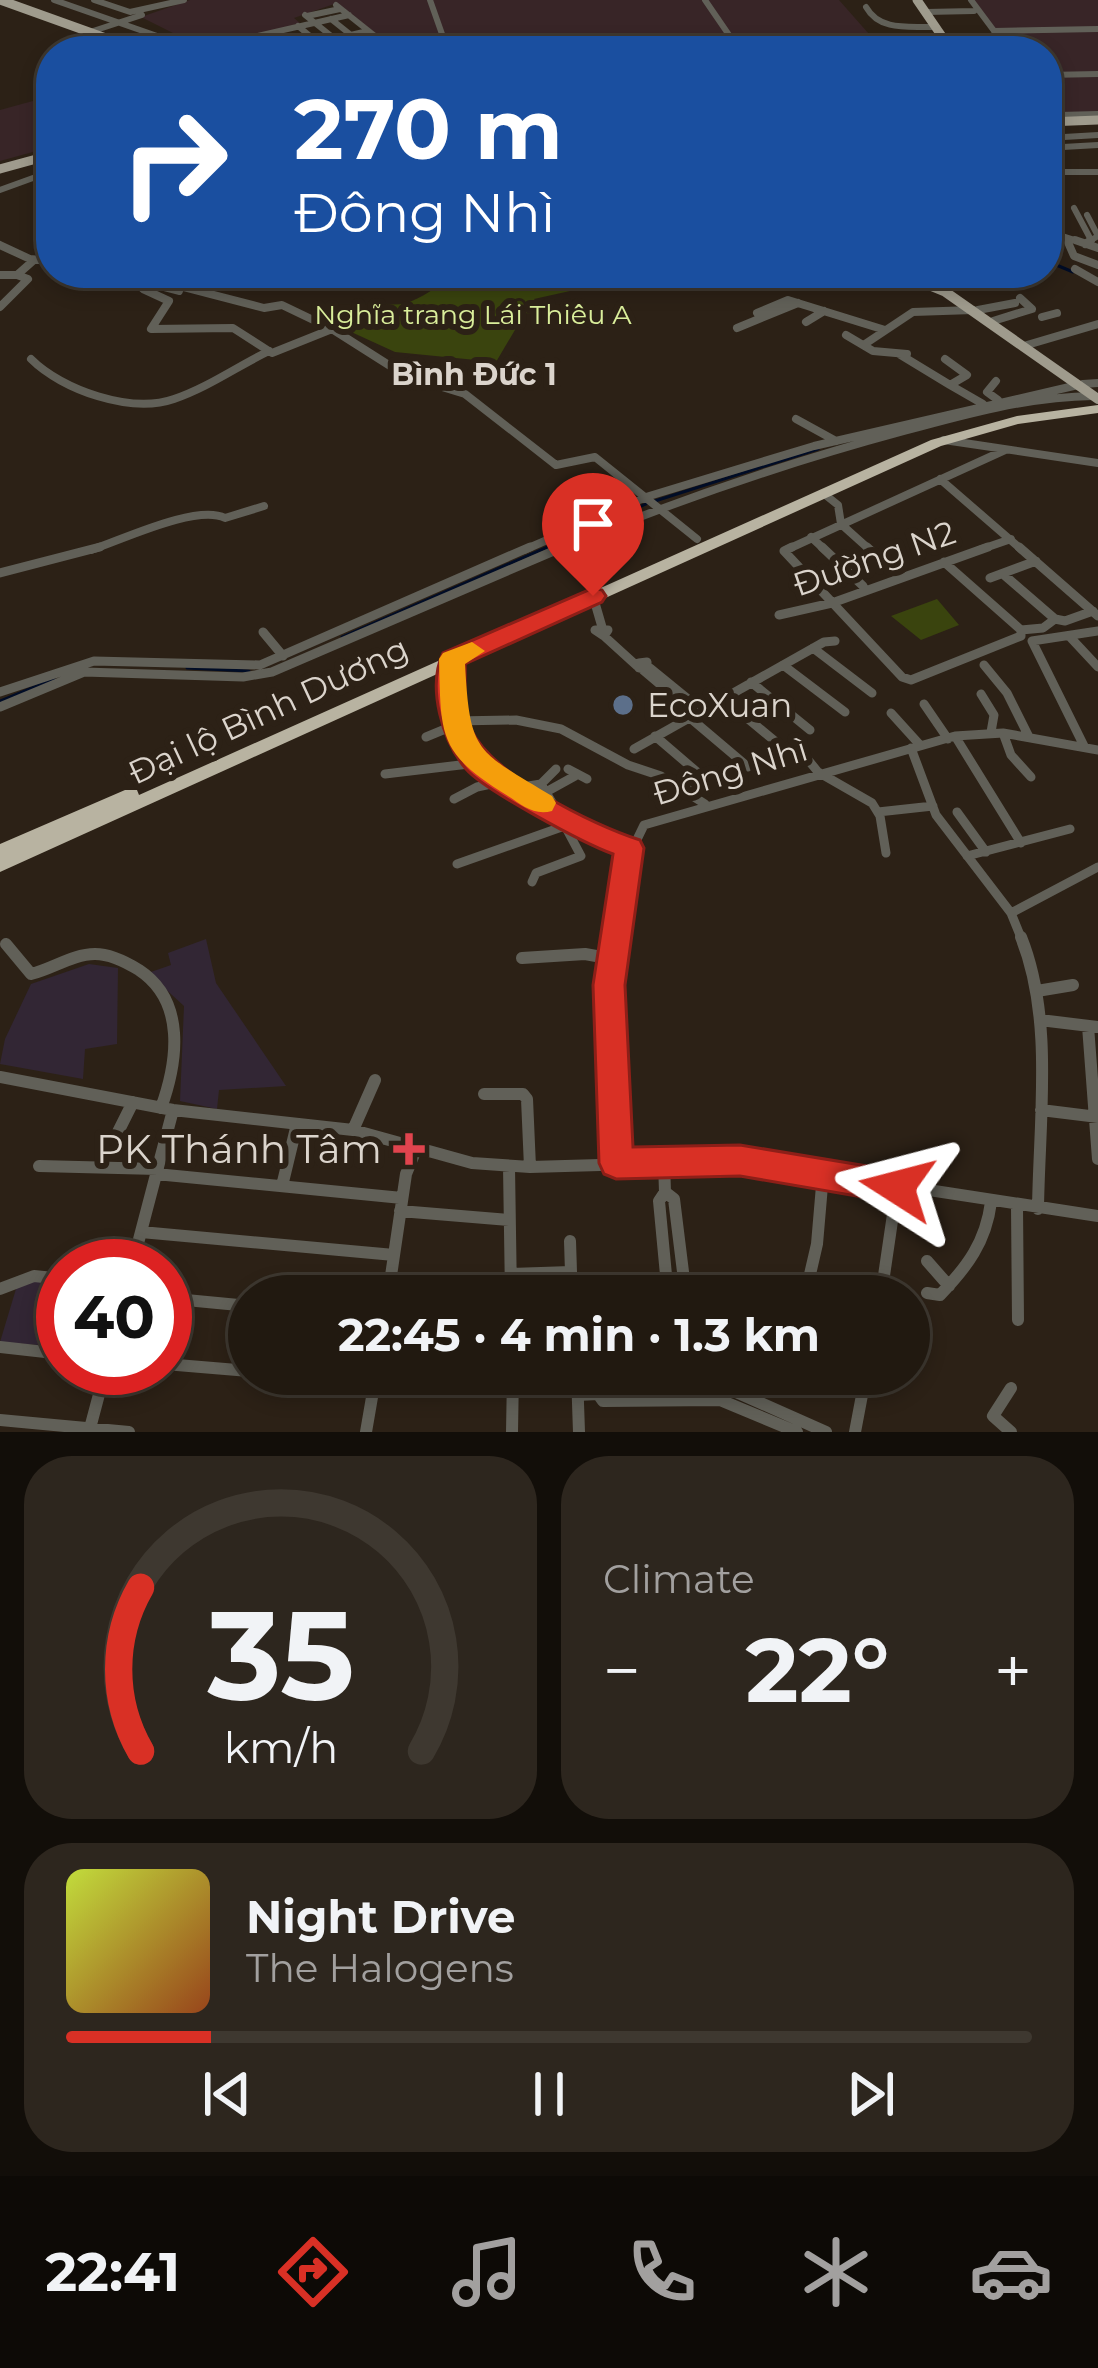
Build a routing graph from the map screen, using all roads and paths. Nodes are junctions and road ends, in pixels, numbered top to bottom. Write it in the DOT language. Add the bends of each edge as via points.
graph roads {
  1 [pos="54,0"];
  2 [pos="94,0"];
  3 [pos="184,0"];
  4 [pos="430,0"];
  5 [pos="706,0"];
  6 [pos="917,0"];
  7 [pos="971,0"];
  8 [pos="4,1"];
  9 [pos="76,8"];
  10 [pos="866,8"];
  11 [pos="139,11"];
  12 [pos="926,12"];
  13 [pos="973,13"];
  14 [pos="349,15"];
  15 [pos="49,18"];
  16 [pos="331,19"];
  17 [pos="120,22"];
  18 [pos="315,22"];
  19 [pos="898,22"];
  20 [pos="298,26"];
  21 [pos="365,28"];
  22 [pos="1098,29"];
  23 [pos="892,30"];
  24 [pos="280,31"];
  25 [pos="347,32"];
  26 [pos="994,32"];
  27 [pos="88,33"];
  28 [pos="262,35"];
  29 [pos="96,36"];
  30 [pos="157,36"];
  31 [pos="258,36"];
  32 [pos="286,36"];
  33 [pos="310,36"];
  34 [pos="331,36"];
  35 [pos="340,36"];
  36 [pos="353,36"];
  37 [pos="375,36"];
  38 [pos="443,36"];
  39 [pos="730,36"];
  40 [pos="896,36"];
  41 [pos="937,36"];
  42 [pos="939,36"];
  43 [pos="941,36"];
  44 [pos="997,36"];
  45 [pos="1098,74"];
  46 [pos="1062,75"];
  47 [pos="1062,116"];
  48 [pos="1098,117"];
  49 [pos="1062,121"];
  50 [pos="1098,135"];
  51 [pos="1062,137"];
  52 [pos="1098,145"];
  53 [pos="1063,147"];
  54 [pos="36,159"];
  55 [pos="0,169"];
  56 [pos="1062,172"];
  57 [pos="1098,172"];
  58 [pos="36,177"];
  59 [pos="0,190"];
  60 [pos="1074,208"];
  61 [pos="1087,214"];
  62 [pos="1062,236"];
  63 [pos="1066,237"];
  64 [pos="1088,242"];
  65 [pos="0,245"];
  66 [pos="1098,248"];
  67 [pos="34,260"];
  68 [pos="1098,265"];
  69 [pos="1075,269"];
  70 [pos="0,275"];
  71 [pos="16,275"];
  72 [pos="1098,282"];
  73 [pos="144,288"];
  74 [pos="176,288"];
  75 [pos="936,288"];
  76 [pos="1020,301"];
  77 [pos="798,303"];
  78 [pos="0,307"];
  79 [pos="975,310"];
  80 [pos="1040,310"];
  81 [pos="824,311"];
  82 [pos="927,311"];
  83 [pos="757,313"];
  84 [pos="1057,313"];
  85 [pos="993,321"];
  86 [pos="806,322"];
  87 [pos="1098,324"];
  88 [pos="932,325"];
  89 [pos="737,328"];
  90 [pos="332,329"];
  91 [pos="885,330"];
  92 [pos="846,335"];
  93 [pos="1026,349"];
  94 [pos="867,350"];
  95 [pos="269,351"];
  96 [pos="31,359"];
  97 [pos="945,359"];
  98 [pos="996,382"];
  99 [pos="950,385"];
  100 [pos="1093,395"];
  101 [pos="998,400"];
  102 [pos="983,404"];
  103 [pos="796,419"];
  104 [pos="836,440"];
  105 [pos="944,440"];
  106 [pos="1005,450"];
  107 [pos="1098,463"];
  108 [pos="940,479"];
  109 [pos="825,491"];
  110 [pos="650,501"];
  111 [pos="264,506"];
  112 [pos="841,521"];
  113 [pos="811,537"];
  114 [pos="1008,537"];
  115 [pos="702,541"];
  116 [pos="943,560"];
  117 [pos="1036,561"];
  118 [pos="0,574"];
  119 [pos="1003,574"];
  120 [pos="898,576"];
  121 [pos="990,578"];
  122 [pos="863,586"];
  123 [pos="585,594"];
  124 [pos="830,600"];
  125 [pos="1095,613"];
  126 [pos="1055,619"];
  127 [pos="1021,629"];
  128 [pos="1098,631"];
  129 [pos="262,632"];
  130 [pos="1070,637"];
  131 [pos="836,641"];
  132 [pos="813,648"];
  133 [pos="283,656"];
  134 [pos="452,659"];
  135 [pos="783,664"];
  136 [pos="984,665"];
  137 [pos="1098,667"];
  138 [pos="751,682"];
  139 [pos="0,692"];
  140 [pos="872,693"];
  141 [pos="981,694"];
  142 [pos="723,698"];
  143 [pos="924,704"];
  144 [pos="0,707"];
  145 [pos="845,712"];
  146 [pos="891,712"];
  147 [pos="695,714"];
  148 [pos="455,723"];
  149 [pos="810,730"];
  150 [pos="997,732"];
  151 [pos="655,736"];
  152 [pos="426,737"];
  153 [pos="1029,737"];
  154 [pos="952,738"];
  155 [pos="1056,741"];
  156 [pos="796,745"];
  157 [pos="1084,746"];
  158 [pos="782,747"];
  159 [pos="916,747"];
  160 [pos="634,749"];
  161 [pos="1098,750"];
  162 [pos="1053,756"];
  163 [pos="477,764"];
  164 [pos="748,767"];
  165 [pos="818,772"];
  166 [pos="385,774"];
  167 [pos="1031,777"];
  168 [pos="505,781"];
  169 [pos="516,788"];
  170 [pos="543,788"];
  171 [pos="694,790"];
  172 [pos="454,799"];
  173 [pos="705,804"];
  174 [pos="932,806"];
  175 [pos="878,812"];
  176 [pos="957,812"];
  177 [pos="559,814"];
  178 [pos="569,825"];
  179 [pos="1070,829"];
  180 [pos="1021,843"];
  181 [pos="629,848"];
  182 [pos="0,852"];
  183 [pos="986,852"];
  184 [pos="886,853"];
  185 [pos="968,856"];
  186 [pos="458,864"];
  187 [pos="0,866"];
  188 [pos="1098,867"];
  189 [pos="532,882"];
  190 [pos="1011,913"];
  191 [pos="6,944"];
  192 [pos="522,958"];
  193 [pos="613,959"];
  194 [pos="1072,985"];
  195 [pos="1037,991"];
  196 [pos="1040,1020"];
  197 [pos="1093,1026"];
  198 [pos="0,1078"];
  199 [pos="375,1080"];
  200 [pos="484,1094"];
  201 [pos="133,1102"];
  202 [pos="167,1109"];
  203 [pos="1040,1110"];
  204 [pos="1096,1117"];
  205 [pos="297,1124"];
  206 [pos="353,1130"];
  207 [pos="115,1138"];
  208 [pos="417,1147"];
  209 [pos="1098,1160"];
  210 [pos="664,1162"];
  211 [pos="616,1163"];
  212 [pos="39,1166"];
  213 [pos="509,1166"];
  214 [pos="530,1166"];
  215 [pos="157,1171"];
  216 [pos="823,1174"];
  217 [pos="281,1186"];
  218 [pos="897,1187"];
  219 [pos="665,1192"];
  220 [pos="991,1202"];
  221 [pos="401,1205"];
  222 [pos="1017,1207"];
  223 [pos="1038,1209"];
  224 [pos="1098,1216"];
  225 [pos="509,1220"];
  226 [pos="141,1232"];
  227 [pos="139,1239"];
  228 [pos="570,1240"];
  229 [pos="394,1255"];
  230 [pos="664,1255"];
  231 [pos="681,1255"];
  232 [pos="927,1261"];
  233 [pos="572,1272"];
  234 [pos="511,1274"];
  235 [pos="391,1275"];
  236 [pos="572,1275"];
  237 [pos="666,1275"];
  238 [pos="683,1275"];
  239 [pos="810,1275"];
  240 [pos="884,1275"];
  241 [pos="36,1276"];
  242 [pos="949,1286"];
  243 [pos="0,1289"];
  244 [pos="930,1294"];
  245 [pos="192,1301"];
  246 [pos="228,1304"];
  247 [pos="1018,1319"];
  248 [pos="0,1347"];
  249 [pos="36,1351"];
  250 [pos="192,1366"];
  251 [pos="228,1369"];
  252 [pos="1011,1388"];
  253 [pos="99,1395"];
  254 [pos="372,1395"];
  255 [pos="513,1395"];
  256 [pos="578,1395"];
  257 [pos="599,1395"];
  258 [pos="679,1395"];
  259 [pos="697,1395"];
  260 [pos="734,1395"];
  261 [pos="756,1395"];
  262 [pos="862,1395"];
  263 [pos="698,1399"];
  264 [pos="679,1400"];
  265 [pos="752,1403"];
  266 [pos="0,1420"];
  267 [pos="90,1430"];
  268 [pos="128,1432"];
  269 [pos="366,1432"];
  270 [pos="512,1432"];
  271 [pos="579,1432"];
  272 [pos="797,1432"];
  273 [pos="826,1432"];
  274 [pos="855,1432"];
  275 [pos="1011,1432"];
  1 -- 9 [label="street"];
  2 -- 11 [label="street"];
  3 -- 11 [label="street"];
  4 -- 38 [label="street"];
  5 -- 39 [label="street"];
  6 -- 12 [label="main road"];
  7 -- 26 [label="street"];
  8 -- 15 [label="main road"];
  8 -- 27 [label="main road"];
  9 -- 15 [label="street"];
  9 -- 17 [label="street"];
  10 -- 41 [label="street" via="873,20"];
  11 -- 17 [label="street"];
  12 -- 13 [label="street"];
  12 -- 43 [label="main road"];
  14 -- 16 [label="street"];
  14 -- 18 [label="street" via="338,7 306,15"];
  14 -- 21 [label="street"];
  15 -- 27 [label="main road"];
  16 -- 18 [label="street"];
  16 -- 25 [label="street"];
  17 -- 27 [label="street"];
  17 -- 30 [label="street"];
  18 -- 20 [label="street"];
  18 -- 34 [label="street"];
  19 -- 42 [label="street"];
  20 -- 24 [label="street"];
  20 -- 33 [label="street"];
  21 -- 25 [label="street"];
  21 -- 37 [label="street"];
  22 -- 26 [label="street"];
  23 -- 40 [label="street"];
  24 -- 28 [label="street"];
  24 -- 32 [label="street"];
  25 -- 35 [label="street"];
  25 -- 36 [label="street"];
  26 -- 44 [label="street"];
  27 -- 29 [label="main road"];
  28 -- 31 [label="street"];
  45 -- 46 [label="street"];
  47 -- 48 [label="street"];
  48 -- 49 [label="main road"];
  50 -- 51 [label="street"];
  52 -- 53 [label="street"];
  54 -- 55 [label="main road"];
  56 -- 57 [label="street"];
  58 -- 59 [label="street"];
  60 -- 64 [label="street"];
  61 -- 64 [label="street" via="1098,236"];
  62 -- 63 [label="street"];
  63 -- 64 [label="street"];
  63 -- 68 [label="street" via="1075,256"];
  64 -- 66 [label="street"];
  65 -- 67 [label="street"];
  67 -- 71 [label="street"];
  69 -- 72 [label="street"];
  70 -- 71 [label="street"];
  71 -- 78 [label="street" via="28,279"];
  73 -- 95 [label="street" via="170,304 151,329 233,328"];
  74 -- 90 [label="street" via="283,305"];
  75 -- 79 [label="main road"];
  76 -- 79 [label="street"];
  76 -- 80 [label="street"];
  76 -- 80 [label="street"];
  77 -- 81 [label="street"];
  77 -- 83 [label="street"];
  77 -- 89 [label="street"];
  79 -- 82 [label="street"];
  79 -- 85 [label="main road"];
  79 -- 93 [label="main road"];
  80 -- 84 [label="street"];
  80 -- 85 [label="street"];
  81 -- 86 [label="street"];
  81 -- 91 [label="street"];
  82 -- 88 [label="street"];
  82 -- 91 [label="street"];
  85 -- 93 [label="main road"];
  87 -- 93 [label="street"];
  90 -- 95 [label="street"];
  90 -- 110 [label="street" via="406,376 465,394 550,462 564,467 595,457"];
  91 -- 94 [label="street"];
  92 -- 94 [label="street"];
  93 -- 100 [label="main road"];
  94 -- 99 [label="street" via="903,354"];
  95 -- 96 [label="street" via="174,400 112,398 68,386"];
  97 -- 99 [label="street" via="967,375"];
  98 -- 101 [label="street" via="987,392"];
  99 -- 102 [label="street"];
  100 -- 101 [label="street"];
  100 -- 105 [label="highway, Đại lộ Bình Dương"];
  100 -- 110 [label="street" via="1039,398"];
  100 -- 115 [label="highway, Đại lộ Bình Dương" via="925,437"];
  101 -- 102 [label="street"];
  102 -- 104 [label="street"];
  103 -- 104 [label="street"];
  104 -- 110 [label="street"];
  105 -- 106 [label="street"];
  105 -- 109 [label="highway, Đại lộ Bình Dương"];
  106 -- 107 [label="street"];
  106 -- 108 [label="street"];
  108 -- 112 [label="street"];
  108 -- 114 [label="street"];
  109 -- 112 [label="street"];
  109 -- 115 [label="highway, Đại lộ Bình Dương"];
  110 -- 115 [label="street"];
  110 -- 133 [label="street"];
  110 -- 144 [label="street" via="272,672 83,672"];
  111 -- 118 [label="street" via="225,518 188,517"];
  112 -- 113 [label="street"];
  112 -- 120 [label="street"];
  113 -- 122 [label="street"];
  113 -- 124 [label="street" via="784,551"];
  114 -- 116 [label="street, Đường N2"];
  114 -- 117 [label="street"];
  115 -- 123 [label="highway, Đại lộ Bình Dương"];
  116 -- 120 [label="street, Đường N2"];
  116 -- 127 [label="street"];
  117 -- 119 [label="street"];
  117 -- 125 [label="street"];
  119 -- 121 [label="street"];
  119 -- 126 [label="street"];
  120 -- 122 [label="street, Đường N2"];
  120 -- 124 [label="street, Đường N2"];
  122 -- 124 [label="street, Đường N2"];
  123 -- 134 [label="highway, Đại lộ Bình Dương"];
  123 -- 147 [label="street" via="603,631"];
  123 -- 182 [label="highway, Đại lộ Bình Dương"];
  124 -- 124 [label="street, Đường N2" via="778,615"];
  124 -- 127 [label="street" via="911,680 1021,636"];
  125 -- 126 [label="street"];
  126 -- 127 [label="street"];
  128 -- 130 [label="street"];
  129 -- 133 [label="street"];
  130 -- 137 [label="street"];
  130 -- 157 [label="street" via="1032,641"];
  131 -- 132 [label="street"];
  132 -- 135 [label="street"];
  132 -- 140 [label="street"];
  133 -- 139 [label="street" via="246,668 94,661"];
  134 -- 148 [label="street"];
  134 -- 187 [label="highway, Đại lộ Bình Dương"];
  135 -- 138 [label="street"];
  135 -- 145 [label="street"];
  136 -- 153 [label="street"];
  138 -- 142 [label="street"];
  138 -- 149 [label="street"];
  141 -- 150 [label="street"];
  142 -- 147 [label="street"];
  142 -- 158 [label="street"];
  143 -- 154 [label="street"];
  146 -- 159 [label="street"];
  147 -- 151 [label="street"];
  147 -- 164 [label="street"];
  148 -- 152 [label="street"];
  148 -- 163 [label="street"];
  148 -- 173 [label="street" via="516,720 561,729"];
  150 -- 153 [label="street, Đông Nhì"];
  150 -- 154 [label="street, Đông Nhì"];
  150 -- 167 [label="street"];
  151 -- 160 [label="street"];
  151 -- 171 [label="street" via="697,772"];
  153 -- 155 [label="street, Đông Nhì"];
  154 -- 159 [label="street, Đông Nhì"];
  154 -- 180 [label="street"];
  155 -- 157 [label="street, Đông Nhì"];
  155 -- 162 [label="street"];
  156 -- 165 [label="street"];
  157 -- 161 [label="street, Đông Nhì"];
  159 -- 165 [label="street, Đông Nhì"];
  159 -- 174 [label="street"];
  163 -- 166 [label="street"];
  163 -- 168 [label="street"];
  165 -- 173 [label="street, Đông Nhì"];
  165 -- 175 [label="street"];
  168 -- 169 [label="street"];
  168 -- 172 [label="street"];
  169 -- 170 [label="street"];
  169 -- 177 [label="street"];
  170 -- 170 [label="street" via="571,773"];
  170 -- 177 [label="street"];
  173 -- 181 [label="street, Đông Nhì" via="644,825"];
  174 -- 175 [label="street"];
  174 -- 185 [label="street"];
  175 -- 184 [label="street"];
  176 -- 183 [label="street"];
  177 -- 178 [label="street"];
  178 -- 181 [label="street"];
  178 -- 186 [label="street"];
  178 -- 189 [label="street" via="581,856 536,873"];
  179 -- 180 [label="street"];
  180 -- 183 [label="street"];
  181 -- 193 [label="street, Đông Nhì"];
  183 -- 185 [label="street"];
  185 -- 190 [label="street"];
  188 -- 190 [label="street" via="1073,873 1034,908"];
  190 -- 195 [label="street"];
  191 -- 202 [label="street" via="31,974 107,956 139,970 168,998 174,1015"];
  192 -- 193 [label="street"];
  193 -- 211 [label="street, Đông Nhì"];
  194 -- 195 [label="street"];
  195 -- 196 [label="street"];
  196 -- 197 [label="street"];
  196 -- 203 [label="street"];
  197 -- 204 [label="street"];
  198 -- 201 [label="street"];
  199 -- 206 [label="street"];
  200 -- 214 [label="street" via="527,1099"];
  201 -- 202 [label="street"];
  201 -- 207 [label="street"];
  202 -- 205 [label="street"];
  202 -- 215 [label="street"];
  203 -- 204 [label="street"];
  203 -- 223 [label="street"];
  204 -- 209 [label="street"];
  205 -- 206 [label="street"];
  205 -- 217 [label="street"];
  206 -- 208 [label="street"];
  208 -- 213 [label="street"];
  208 -- 221 [label="street"];
  210 -- 211 [label="street"];
  210 -- 216 [label="street" via="740,1161"];
  210 -- 219 [label="street"];
  211 -- 214 [label="street"];
  212 -- 215 [label="street"];
  213 -- 214 [label="street"];
  213 -- 225 [label="street"];
  215 -- 217 [label="street"];
  215 -- 226 [label="street"];
  216 -- 218 [label="street"];
  216 -- 239 [label="street"];
  217 -- 221 [label="street"];
  218 -- 220 [label="street"];
  218 -- 240 [label="street"];
  219 -- 230 [label="street" via="658,1201"];
  219 -- 231 [label="street" via="674,1199"];
  220 -- 222 [label="street"];
  220 -- 242 [label="street" via="984,1244"];
  221 -- 225 [label="street"];
  221 -- 229 [label="street"];
  222 -- 223 [label="street"];
  222 -- 247 [label="street"];
  223 -- 224 [label="street"];
  225 -- 234 [label="street"];
  226 -- 227 [label="street"];
  226 -- 229 [label="street"];
  228 -- 233 [label="street"];
  229 -- 235 [label="street"];
  230 -- 231 [label="street"];
  230 -- 237 [label="street"];
  231 -- 238 [label="street"];
  232 -- 242 [label="street"];
  233 -- 234 [label="street"];
  233 -- 236 [label="street"];
  241 -- 243 [label="street"];
  242 -- 244 [label="street"];
  245 -- 246 [label="street"];
  248 -- 249 [label="street"];
  250 -- 251 [label="street"];
  252 -- 275 [label="street" via="993,1416"];
  253 -- 267 [label="street"];
  254 -- 269 [label="street"];
  255 -- 270 [label="street"];
  256 -- 271 [label="street"];
  257 -- 264 [label="street"];
  258 -- 264 [label="street"];
  259 -- 263 [label="street"];
  260 -- 265 [label="street"];
  261 -- 265 [label="street"];
  262 -- 274 [label="street"];
  263 -- 264 [label="street"];
  263 -- 265 [label="street"];
  265 -- 272 [label="street"];
  265 -- 273 [label="street"];
  266 -- 267 [label="street"];
  267 -- 268 [label="street"];
}
